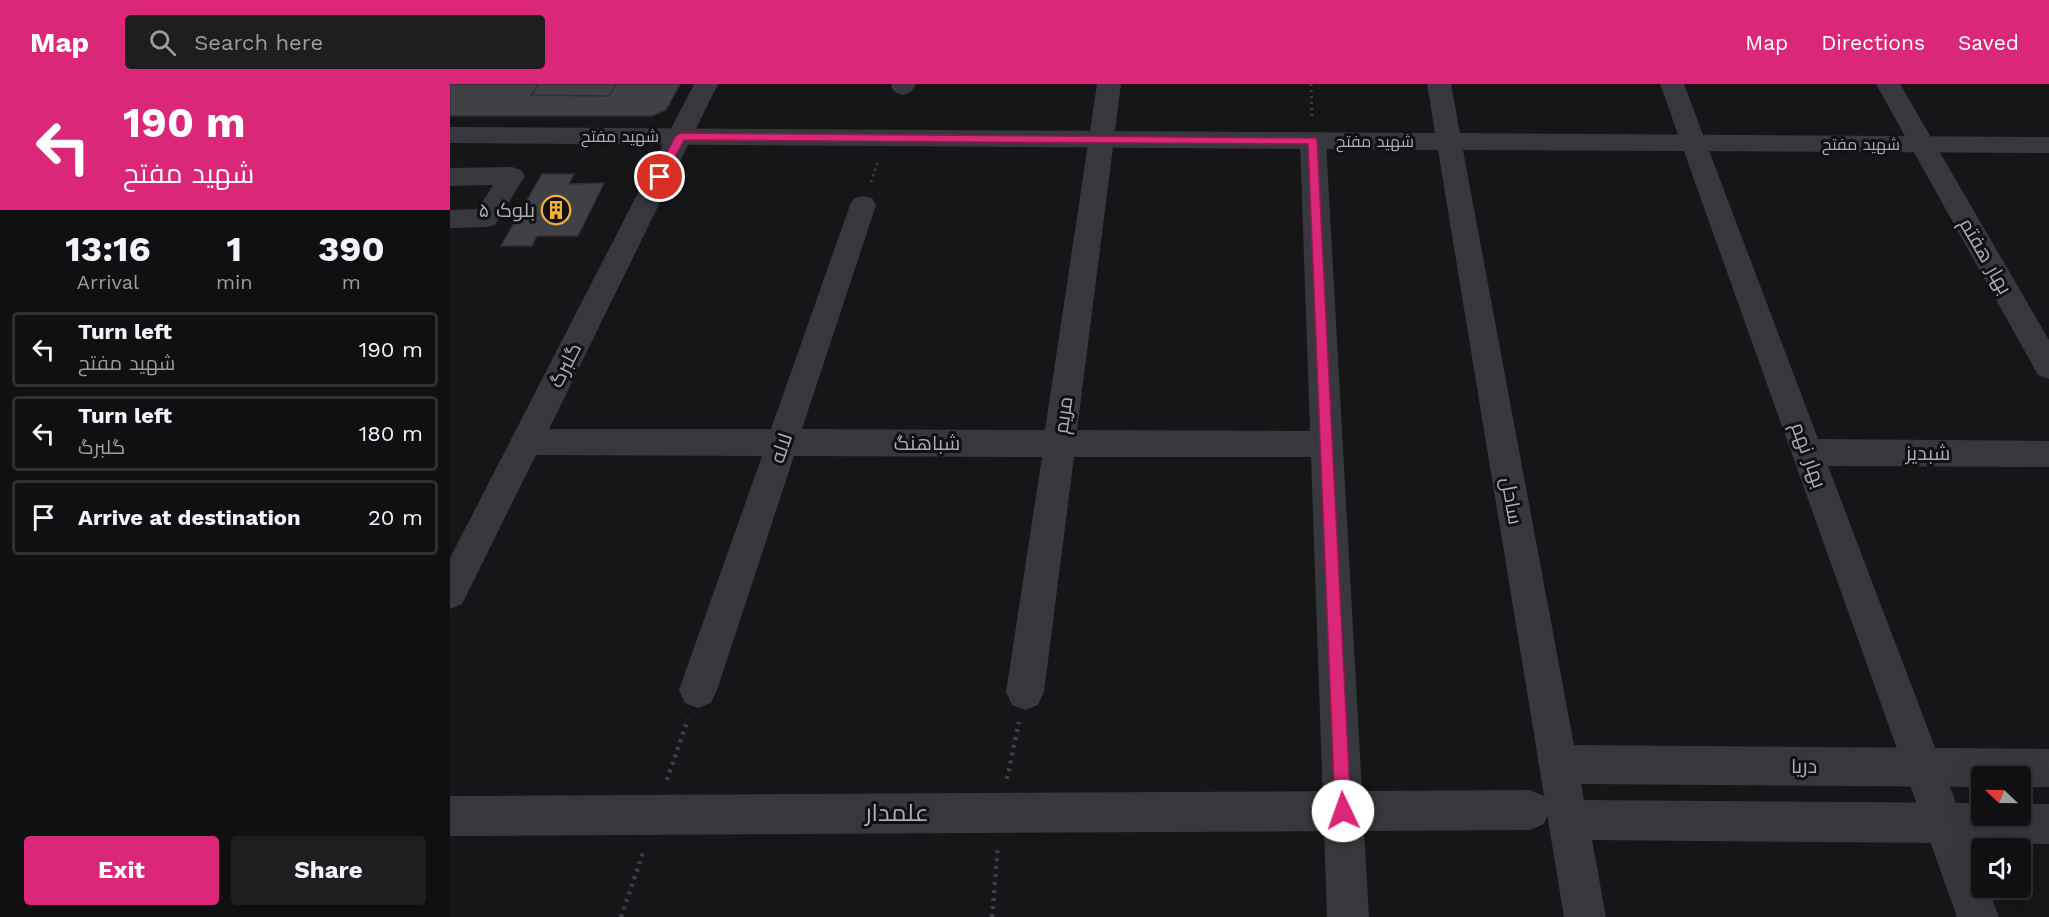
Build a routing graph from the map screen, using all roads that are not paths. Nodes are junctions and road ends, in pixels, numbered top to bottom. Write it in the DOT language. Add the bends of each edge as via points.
graph roads {
  1 [pos="706,84"];
  2 [pos="1109,84"];
  3 [pos="1439,84"];
  4 [pos="1672,84"];
  5 [pos="1888,84"];
  6 [pos="450,135"];
  7 [pos="680,137"];
  8 [pos="1102,139"];
  9 [pos="1313,141"];
  10 [pos="1449,141"];
  11 [pos="1694,143"];
  12 [pos="1922,144"];
  13 [pos="2049,145"];
  14 [pos="450,177"];
  15 [pos="863,205"];
  16 [pos="450,219"];
  17 [pos="2049,367"];
  18 [pos="526,442"];
  19 [pos="782,442"];
  20 [pos="1059,443"];
  21 [pos="1327,444"];
  22 [pos="1808,452"];
  23 [pos="2049,454"];
  24 [pos="450,593"];
  25 [pos="698,690"];
  26 [pos="1025,692"];
  27 [pos="1558,764"];
  28 [pos="1923,767"];
  29 [pos="2049,768"];
  30 [pos="1530,810"];
  31 [pos="1343,811"];
  32 [pos="450,816"];
  33 [pos="1568,820"];
  34 [pos="1944,823"];
  35 [pos="2049,824"];
  36 [pos="1348,917"];
  37 [pos="1585,917"];
  38 [pos="1978,917"];
  1 -- 7 [label="street, گلبرگ"];
  2 -- 8 [label="street, مریم"];
  3 -- 10 [label="street, ساحل"];
  4 -- 11 [label="street, بهار نهم"];
  5 -- 12 [label="street, بهار هفتم"];
  6 -- 7 [label="street, شهید مفتح"];
  7 -- 8 [label="street, شهید مفتح"];
  7 -- 18 [label="street, گلبرگ"];
  8 -- 9 [label="street, شهید مفتح"];
  8 -- 20 [label="street, مریم"];
  9 -- 10 [label="street, شهید مفتح"];
  9 -- 21 [label="street"];
  10 -- 11 [label="street, شهید مفتح"];
  10 -- 27 [label="street, ساحل"];
  11 -- 12 [label="street, شهید مفتح"];
  11 -- 22 [label="street, بهار نهم"];
  12 -- 13 [label="street, شهید مفتح"];
  12 -- 17 [label="street, بهار هفتم"];
  14 -- 16 [label="street" via="512,176 486,218"];
  15 -- 19 [label="street, لاله"];
  18 -- 19 [label="street, شباهنگ"];
  18 -- 24 [label="street, گلبرگ"];
  19 -- 20 [label="street, شباهنگ"];
  19 -- 25 [label="street, لاله"];
  20 -- 21 [label="street, شباهنگ"];
  20 -- 26 [label="street, مریم"];
  21 -- 31 [label="street"];
  22 -- 23 [label="street, شبدیز"];
  22 -- 28 [label="street, بهار نهم"];
  27 -- 28 [label="street, دریا"];
  27 -- 33 [label="street, ساحل"];
  28 -- 29 [label="street, دریا"];
  28 -- 34 [label="street, بهار نهم"];
  30 -- 31 [label="street, علمدار"];
  31 -- 32 [label="street, علمدار"];
  31 -- 36 [label="street"];
  33 -- 34 [label="street"];
  33 -- 37 [label="street, ساحل"];
  34 -- 35 [label="street"];
  34 -- 38 [label="street, بهار نهم"];
}
